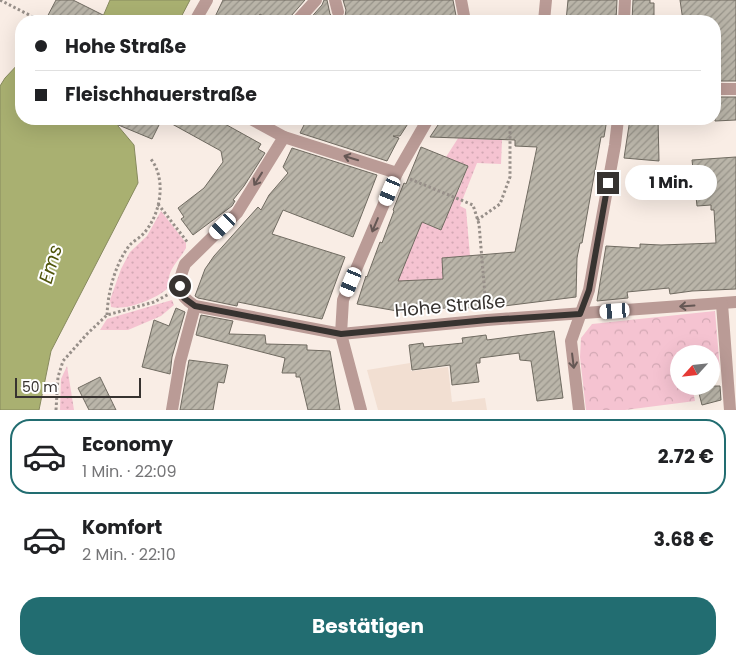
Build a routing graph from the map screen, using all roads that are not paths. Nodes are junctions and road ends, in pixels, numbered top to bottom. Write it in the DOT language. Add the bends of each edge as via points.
graph roads {
  1 [pos="207,0"];
  2 [pos="316,0"];
  3 [pos="461,0"];
  4 [pos="546,0"];
  5 [pos="625,0"];
  6 [pos="198,15"];
  7 [pos="302,15"];
  8 [pos="464,15"];
  9 [pos="545,15"];
  10 [pos="624,15"];
  11 [pos="721,89"];
  12 [pos="736,89"];
  13 [pos="262,125"];
  14 [pos="425,125"];
  15 [pos="617,125"];
  16 [pos="284,137"];
  17 [pos="397,173"];
  18 [pos="736,302"];
  19 [pos="722,304"];
  20 [pos="195,306"];
  21 [pos="580,314"];
  22 [pos="341,334"];
  23 [pos="732,389"];
  24 [pos="172,410"];
  25 [pos="362,410"];
  26 [pos="579,410"];
  27 [pos="730,410"];
  1 -- 6 [label="street"];
  2 -- 7 [label="street"];
  3 -- 8 [label="street"];
  4 -- 9 [label="street"];
  5 -- 10 [label="street"];
  11 -- 12 [label="street"];
  13 -- 16 [label="street"];
  14 -- 17 [label="street"];
  15 -- 21 [label="street" via="589,290"];
  17 -- 16 [label="street, one-way"];
  16 -- 20 [label="street, one-way" via="237,213 185,264 180,286 184,298"];
  17 -- 22 [label="street, one-way" via="343,300"];
  18 -- 19 [label="street, Hohe Straße"];
  19 -- 21 [label="street, Hohe Straße, one-way"];
  19 -- 23 [label="street"];
  20 -- 22 [label="street, Hohe Straße"];
  20 -- 24 [label="street" via="180,362"];
  21 -- 22 [label="street, Hohe Straße"];
  21 -- 26 [label="street, one-way" via="571,342"];
  22 -- 25 [label="street"];
  23 -- 27 [label="street"];
}
